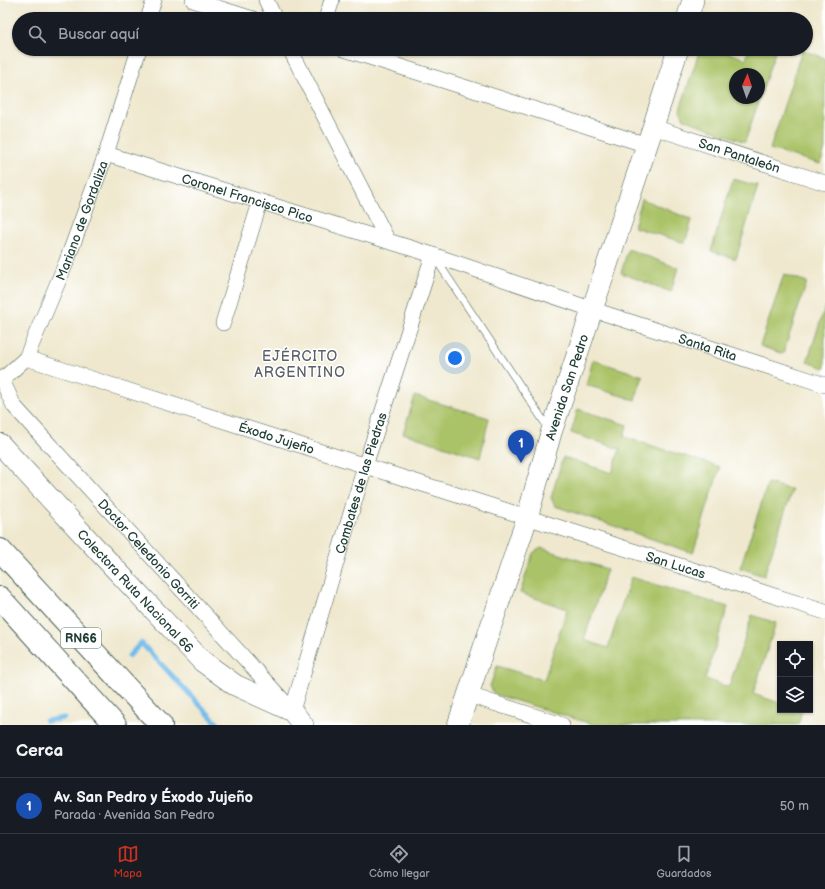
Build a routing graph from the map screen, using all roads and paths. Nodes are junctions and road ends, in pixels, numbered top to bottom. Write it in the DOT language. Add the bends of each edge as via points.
graph roads {
  1 [pos="154,0"];
  2 [pos="193,0"];
  3 [pos="266,0"];
  4 [pos="332,0"];
  5 [pos="693,0"];
  6 [pos="150,12"];
  7 [pos="231,12"];
  8 [pos="272,12"];
  9 [pos="328,12"];
  10 [pos="689,12"];
  11 [pos="137,56"];
  12 [pos="294,56"];
  13 [pos="369,56"];
  14 [pos="676,56"];
  15 [pos="650,136"];
  16 [pos="106,154"];
  17 [pos="825,183"];
  18 [pos="260,202"];
  19 [pos="388,241"];
  20 [pos="433,255"];
  21 [pos="591,309"];
  22 [pos="223,323"];
  23 [pos="26,358"];
  24 [pos="1,380"];
  25 [pos="825,385"];
  26 [pos="551,433"];
  27 [pos="0,444"];
  28 [pos="365,466"];
  29 [pos="527,518"];
  30 [pos="0,550"];
  31 [pos="0,598"];
  32 [pos="825,612"];
  33 [pos="469,694"];
  34 [pos="298,718"];
  35 [pos="115,725"];
  36 [pos="161,725"];
  37 [pos="458,725"];
  38 [pos="562,725"];
  1 -- 6 [label="street"];
  2 -- 7 [label="street"];
  3 -- 8 [label="street"];
  4 -- 9 [label="street"];
  5 -- 10 [label="street"];
  11 -- 16 [label="street, Mariano de Gordaliza"];
  12 -- 19 [label="street"];
  13 -- 15 [label="street, San Pantaleón"];
  14 -- 15 [label="street, Avenida San Pedro"];
  15 -- 17 [label="street, San Pantaleón"];
  15 -- 21 [label="street, Avenida San Pedro"];
  16 -- 18 [label="street, Coronel Francisco Pico"];
  16 -- 23 [label="street, Mariano de Gordaliza" via="66,263"];
  18 -- 19 [label="street, Coronel Francisco Pico"];
  18 -- 22 [label="street"];
  19 -- 20 [label="street, Coronel Francisco Pico"];
  20 -- 21 [label="street, Coronel Francisco Pico"];
  20 -- 26 [label="lane"];
  20 -- 28 [label="street, Combates de las Piedras"];
  21 -- 25 [label="street, Santa Rita"];
  21 -- 26 [label="street, Avenida San Pedro"];
  23 -- 24 [label="street, Mariano de Gordaliza"];
  23 -- 28 [label="street, Éxodo Jujeño"];
  24 -- 34 [label="street, Doctor Celedonio Gorriti" via="14,406"];
  26 -- 29 [label="street, Avenida San Pedro"];
  27 -- 34 [label="street, Colectora Ruta Nacional 66" via="202,661 235,685"];
  28 -- 29 [label="street, Éxodo Jujeño"];
  28 -- 34 [label="street, Combates de las Piedras"];
  29 -- 32 [label="street, San Lucas"];
  29 -- 33 [label="street, Avenida San Pedro"];
  30 -- 36 [label="highway, RN66"];
  31 -- 35 [label="highway, RN66"];
  33 -- 37 [label="street, Avenida San Pedro"];
  33 -- 38 [label="street"];
}
